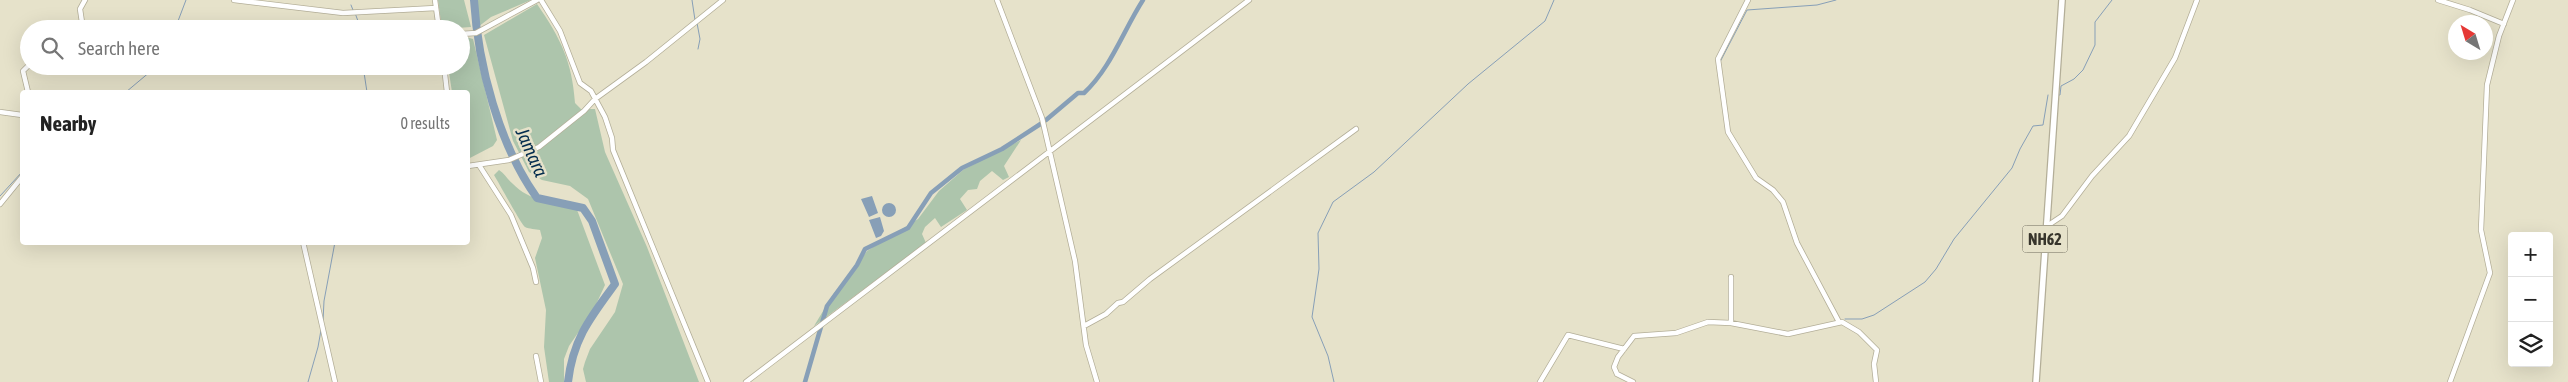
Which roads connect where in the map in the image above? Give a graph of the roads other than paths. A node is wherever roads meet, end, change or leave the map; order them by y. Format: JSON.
{"nodes":[{"id":1,"x":85,"y":0,"type":"edge"},
{"id":2,"x":234,"y":0,"type":"edge"},
{"id":3,"x":289,"y":0,"type":"edge"},
{"id":4,"x":435,"y":0,"type":"edge"},
{"id":5,"x":539,"y":0,"type":"edge"},
{"id":6,"x":723,"y":0,"type":"edge"},
{"id":7,"x":997,"y":0,"type":"edge"},
{"id":8,"x":1249,"y":0,"type":"edge"},
{"id":9,"x":1748,"y":0,"type":"edge"},
{"id":10,"x":2062,"y":0,"type":"edge"},
{"id":11,"x":2198,"y":0,"type":"edge"},
{"id":12,"x":2438,"y":0,"type":"edge"},
{"id":13,"x":2513,"y":0,"type":"edge"},
{"id":14,"x":288,"y":6,"type":"junction"},
{"id":15,"x":436,"y":8,"type":"junction"},
{"id":16,"x":82,"y":20,"type":"edge"},
{"id":17,"x":438,"y":20,"type":"edge"},
{"id":18,"x":2504,"y":24,"type":"junction"},
{"id":19,"x":470,"y":33,"type":"edge"},
{"id":20,"x":24,"y":75,"type":"edge"},
{"id":21,"x":445,"y":75,"type":"edge"},
{"id":22,"x":28,"y":90,"type":"edge"},
{"id":23,"x":447,"y":90,"type":"edge"},
{"id":24,"x":595,"y":99,"type":"junction"},
{"id":25,"x":0,"y":112,"type":"edge"},
{"id":26,"x":20,"y":115,"type":"edge"},
{"id":27,"x":1356,"y":129,"type":"dead end"},
{"id":28,"x":1051,"y":151,"type":"junction"},
{"id":29,"x":479,"y":165,"type":"junction"},
{"id":30,"x":470,"y":166,"type":"edge"},
{"id":31,"x":20,"y":179,"type":"edge"},
{"id":32,"x":0,"y":204,"type":"edge"},
{"id":33,"x":2045,"y":228,"type":"junction"},
{"id":34,"x":304,"y":245,"type":"edge"},
{"id":35,"x":1730,"y":277,"type":"dead end"},
{"id":36,"x":536,"y":282,"type":"dead end"},
{"id":37,"x":1839,"y":322,"type":"junction"},
{"id":38,"x":1731,"y":323,"type":"junction"},
{"id":39,"x":1084,"y":326,"type":"junction"},
{"id":40,"x":1624,"y":349,"type":"junction"},
{"id":41,"x":536,"y":356,"type":"dead end"},
{"id":42,"x":335,"y":382,"type":"edge"},
{"id":43,"x":541,"y":382,"type":"edge"},
{"id":44,"x":708,"y":382,"type":"edge"},
{"id":45,"x":746,"y":382,"type":"edge"},
{"id":46,"x":1097,"y":382,"type":"edge"},
{"id":47,"x":1540,"y":382,"type":"edge"},
{"id":48,"x":1634,"y":382,"type":"edge"},
{"id":49,"x":1876,"y":382,"type":"edge"},
{"id":50,"x":2036,"y":382,"type":"edge"},
{"id":51,"x":2450,"y":382,"type":"edge"}],
"edges":[{"from":1,"to":16,"type":"street"},
{"from":2,"to":14,"type":"street"},
{"from":3,"to":14,"type":"street"},
{"from":4,"to":15,"type":"street"},
{"from":5,"to":19,"type":"street"},
{"from":5,"to":24,"type":"street"},
{"from":6,"to":24,"type":"street"},
{"from":7,"to":28,"type":"street"},
{"from":8,"to":28,"type":"street"},
{"from":9,"to":37,"type":"street"},
{"from":10,"to":33,"type":"main road","number":"NH62"},
{"from":11,"to":33,"type":"street"},
{"from":12,"to":18,"type":"street"},
{"from":13,"to":18,"type":"street"},
{"from":14,"to":15,"type":"street"},
{"from":15,"to":17,"type":"street"},
{"from":18,"to":51,"type":"street"},
{"from":20,"to":22,"type":"street"},
{"from":21,"to":23,"type":"street"},
{"from":24,"to":29,"type":"street"},
{"from":24,"to":44,"type":"street"},
{"from":25,"to":26,"type":"street"},
{"from":27,"to":39,"type":"street"},
{"from":28,"to":39,"type":"street"},
{"from":28,"to":45,"type":"street"},
{"from":29,"to":30,"type":"street"},
{"from":29,"to":36,"type":"street"},
{"from":31,"to":32,"type":"street"},
{"from":33,"to":50,"type":"main road","number":"NH62"},
{"from":34,"to":42,"type":"street"},
{"from":35,"to":38,"type":"street"},
{"from":37,"to":38,"type":"street"},
{"from":37,"to":49,"type":"street"},
{"from":38,"to":40,"type":"street"},
{"from":39,"to":46,"type":"street"},
{"from":40,"to":47,"type":"street"},
{"from":40,"to":48,"type":"street"},
{"from":41,"to":43,"type":"street"}]}
